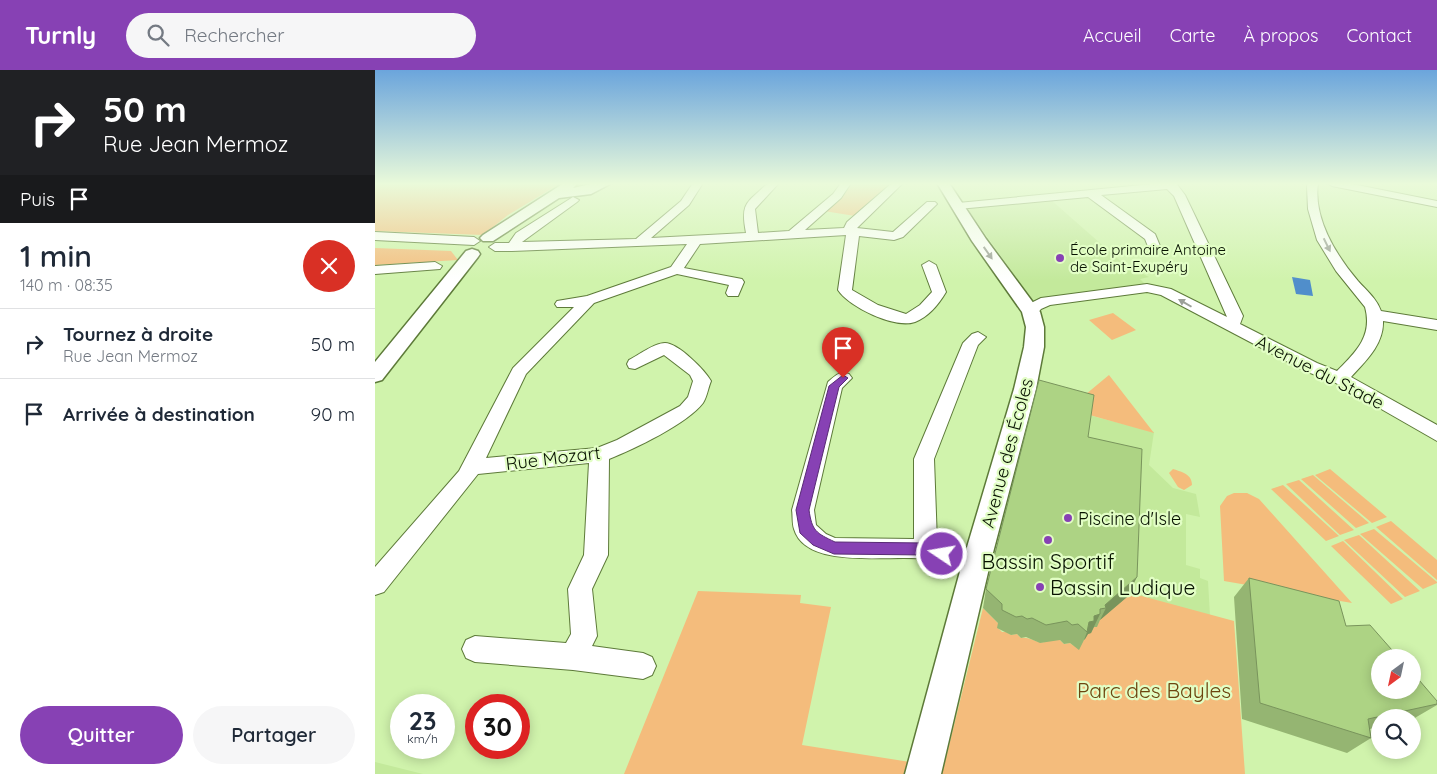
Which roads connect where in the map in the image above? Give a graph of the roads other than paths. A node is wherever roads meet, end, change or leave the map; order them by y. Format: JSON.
{"nodes":[{"id":1,"x":523,"y":216,"type":"edge"},
{"id":2,"x":550,"y":216,"type":"edge"},
{"id":3,"x":669,"y":216,"type":"edge"},
{"id":4,"x":748,"y":216,"type":"edge"},
{"id":5,"x":814,"y":216,"type":"edge"},
{"id":6,"x":861,"y":216,"type":"edge"},
{"id":7,"x":918,"y":216,"type":"edge"},
{"id":8,"x":965,"y":216,"type":"edge"},
{"id":9,"x":1122,"y":216,"type":"edge"},
{"id":10,"x":1189,"y":216,"type":"edge"},
{"id":11,"x":1317,"y":216,"type":"edge"},
{"id":12,"x":850,"y":232,"type":"junction"},
{"id":13,"x":792,"y":235,"type":"junction"},
{"id":14,"x":375,"y":236,"type":"edge"},
{"id":15,"x":753,"y":236,"type":"junction"},
{"id":16,"x":703,"y":240,"type":"junction"},
{"id":17,"x":638,"y":243,"type":"junction"},
{"id":18,"x":375,"y":244,"type":"edge"},
{"id":19,"x":478,"y":246,"type":"junction"},
{"id":20,"x":1154,"y":246,"type":"dead end"},
{"id":21,"x":512,"y":247,"type":"junction"},
{"id":22,"x":929,"y":265,"type":"dead end"},
{"id":23,"x":435,"y":266,"type":"dead end"},
{"id":24,"x":375,"y":270,"type":"edge"},
{"id":25,"x":680,"y":270,"type":"junction"},
{"id":26,"x":733,"y":293,"type":"dead end"},
{"id":27,"x":589,"y":300,"type":"junction"},
{"id":28,"x":562,"y":304,"type":"dead end"},
{"id":29,"x":1031,"y":312,"type":"junction"},
{"id":30,"x":1376,"y":315,"type":"junction"},
{"id":31,"x":1229,"y":325,"type":"junction"},
{"id":32,"x":1437,"y":325,"type":"edge"},
{"id":33,"x":978,"y":336,"type":"dead end"},
{"id":34,"x":635,"y":364,"type":"dead end"},
{"id":35,"x":378,"y":368,"type":"edge"},
{"id":36,"x":843,"y":378,"type":"dead end"},
{"id":37,"x":1340,"y":378,"type":"junction"},
{"id":38,"x":1437,"y":434,"type":"edge"},
{"id":39,"x":599,"y":456,"type":"junction"},
{"id":40,"x":471,"y":467,"type":"junction"},
{"id":41,"x":926,"y":549,"type":"junction"},
{"id":42,"x":976,"y":564,"type":"junction"},
{"id":43,"x":375,"y":584,"type":"edge"},
{"id":44,"x":475,"y":649,"type":"dead end"},
{"id":45,"x":573,"y":657,"type":"junction"},
{"id":46,"x":643,"y":666,"type":"dead end"},
{"id":47,"x":923,"y":774,"type":"edge"}],
"edges":[{"from":1,"to":19,"type":"street"},
{"from":2,"to":21,"type":"street"},
{"from":3,"to":17,"type":"street"},
{"from":4,"to":15,"type":"street"},
{"from":5,"to":13,"type":"street"},
{"from":6,"to":12,"type":"street"},
{"from":7,"to":12,"type":"street"},
{"from":8,"to":29,"type":"street","name":"Avenue des Écoles","one_way":true},
{"from":9,"to":20,"type":"street"},
{"from":10,"to":31,"type":"street"},
{"from":11,"to":30,"type":"street","one_way":true},
{"from":12,"to":13,"type":"street"},
{"from":12,"to":22,"type":"street"},
{"from":13,"to":15,"type":"street"},
{"from":14,"to":19,"type":"street"},
{"from":15,"to":16,"type":"street"},
{"from":16,"to":17,"type":"street"},
{"from":16,"to":25,"type":"street"},
{"from":17,"to":21,"type":"street"},
{"from":18,"to":19,"type":"street"},
{"from":19,"to":21,"type":"street"},
{"from":19,"to":35,"type":"street"},
{"from":23,"to":24,"type":"street"},
{"from":25,"to":26,"type":"street"},
{"from":25,"to":27,"type":"street"},
{"from":27,"to":28,"type":"street"},
{"from":27,"to":40,"type":"street"},
{"from":31,"to":29,"type":"street","name":"Avenue du Stade","one_way":true},
{"from":29,"to":42,"type":"street","name":"Avenue des Écoles"},
{"from":30,"to":32,"type":"street"},
{"from":30,"to":37,"type":"street"},
{"from":31,"to":37,"type":"street","name":"Avenue du Stade"},
{"from":33,"to":41,"type":"street"},
{"from":34,"to":39,"type":"street","name":"Rue Mozart"},
{"from":36,"to":41,"type":"street"},
{"from":37,"to":38,"type":"street","name":"Avenue du Stade"},
{"from":39,"to":40,"type":"street","name":"Rue Mozart"},
{"from":39,"to":45,"type":"street"},
{"from":40,"to":43,"type":"street"},
{"from":41,"to":42,"type":"street"},
{"from":42,"to":47,"type":"street","name":"Avenue des Écoles"},
{"from":44,"to":45,"type":"street"},
{"from":45,"to":46,"type":"street"}]}
